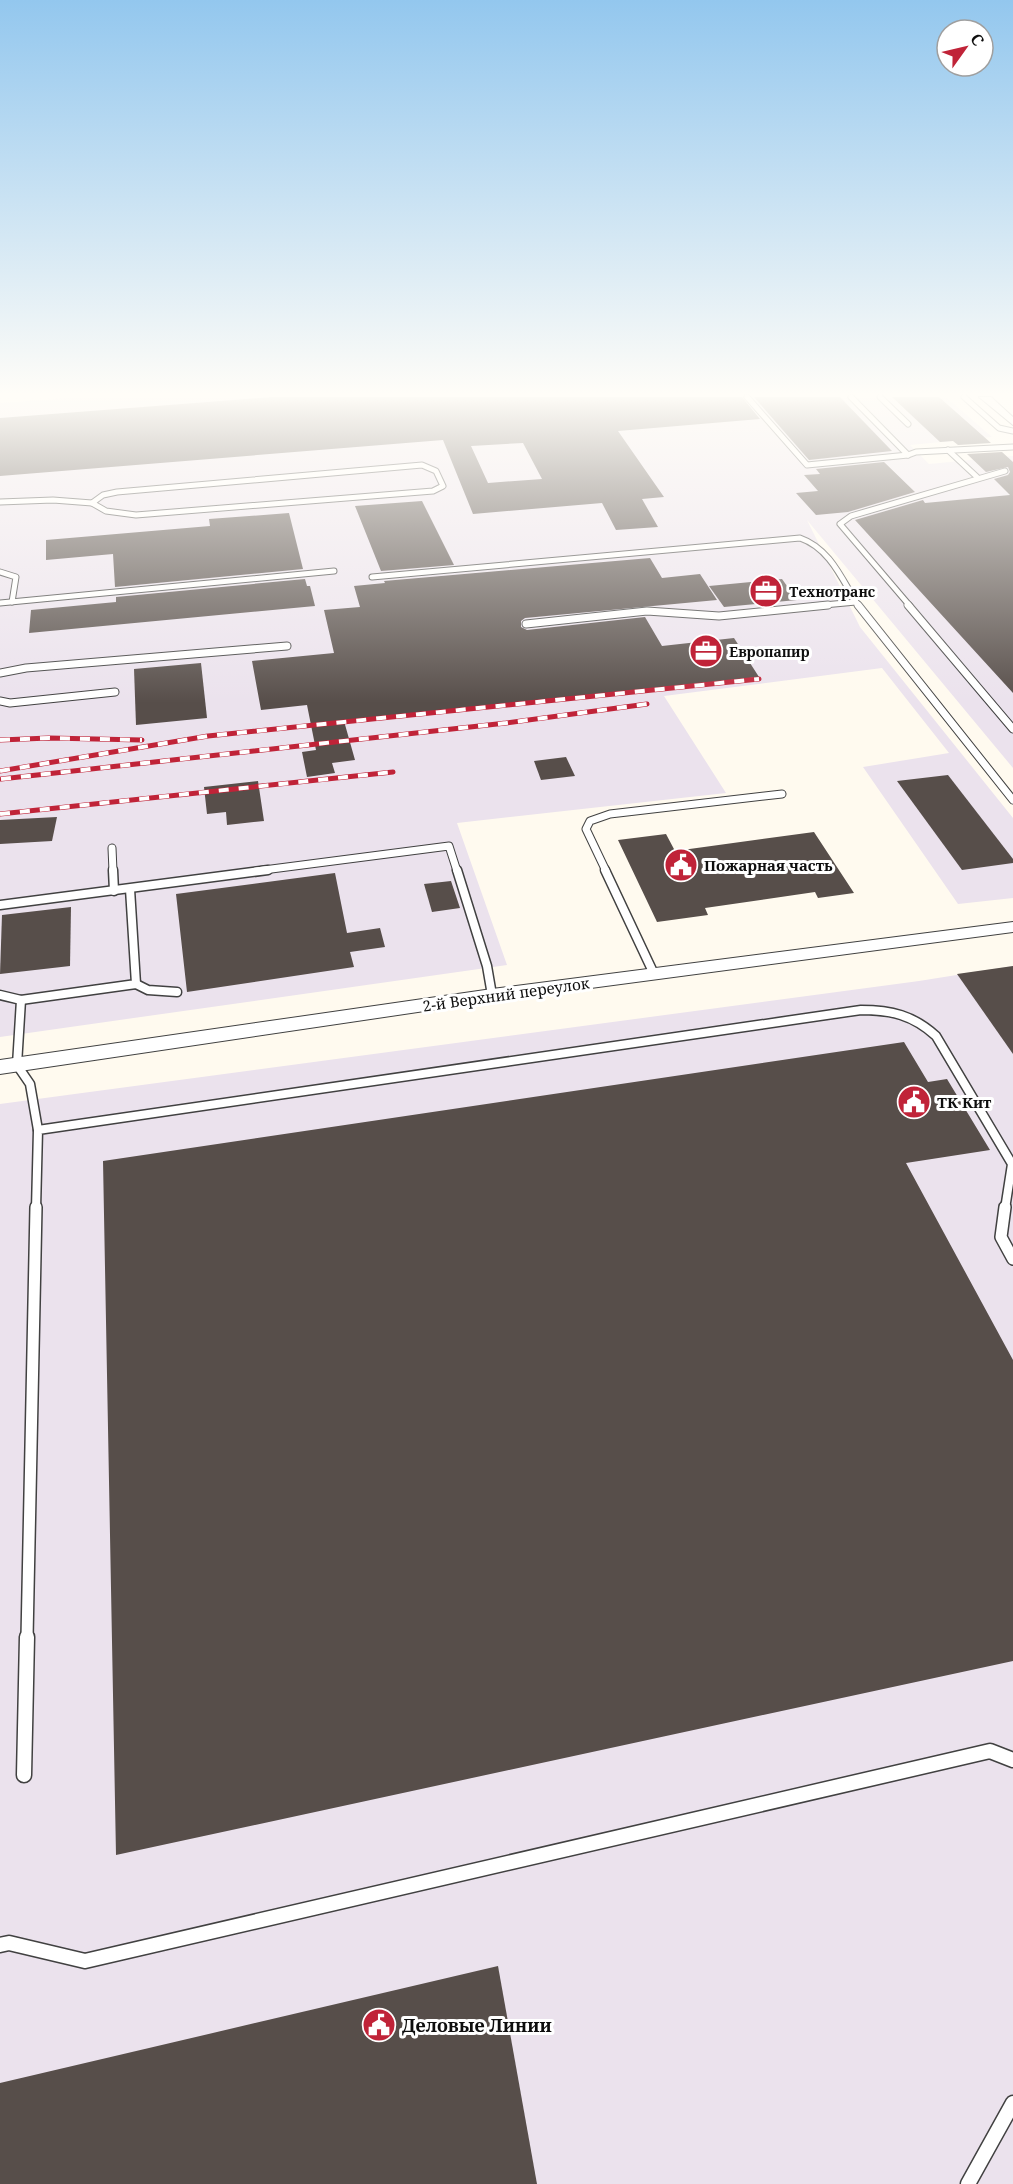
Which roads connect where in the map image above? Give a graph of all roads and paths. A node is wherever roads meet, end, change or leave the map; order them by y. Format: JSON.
{"nodes":[{"id":1,"x":98,"y":499,"type":"edge"},
{"id":2,"x":335,"y":499,"type":"edge"},
{"id":3,"x":906,"y":499,"type":"edge"},
{"id":4,"x":0,"y":502,"type":"edge"},
{"id":5,"x":92,"y":503,"type":"junction"},
{"id":6,"x":334,"y":571,"type":"dead end"},
{"id":7,"x":0,"y":572,"type":"edge"},
{"id":8,"x":372,"y":577,"type":"dead end"},
{"id":9,"x":12,"y":602,"type":"junction"},
{"id":10,"x":856,"y":602,"type":"junction"},
{"id":11,"x":0,"y":603,"type":"edge"},
{"id":12,"x":526,"y":624,"type":"dead end"},
{"id":13,"x":287,"y":646,"type":"dead end"},
{"id":14,"x":0,"y":673,"type":"edge"},
{"id":15,"x":115,"y":692,"type":"dead end"},
{"id":16,"x":0,"y":701,"type":"edge"},
{"id":17,"x":1013,"y":729,"type":"edge"},
{"id":18,"x":782,"y":794,"type":"dead end"},
{"id":19,"x":1013,"y":800,"type":"edge"},
{"id":20,"x":112,"y":848,"type":"dead end"},
{"id":21,"x":130,"y":889,"type":"junction"},
{"id":22,"x":114,"y":891,"type":"junction"},
{"id":23,"x":0,"y":905,"type":"edge"},
{"id":24,"x":1013,"y":927,"type":"edge"},
{"id":25,"x":654,"y":974,"type":"junction"},
{"id":26,"x":136,"y":984,"type":"junction"},
{"id":27,"x":177,"y":992,"type":"dead end"},
{"id":28,"x":0,"y":995,"type":"edge"},
{"id":29,"x":492,"y":995,"type":"junction"},
{"id":30,"x":21,"y":999,"type":"junction"},
{"id":31,"x":8,"y":1066,"type":"edge"},
{"id":32,"x":38,"y":1130,"type":"junction"},
{"id":33,"x":1013,"y":1259,"type":"edge"},
{"id":34,"x":1013,"y":1760,"type":"edge"},
{"id":35,"x":24,"y":1775,"type":"dead end"},
{"id":36,"x":0,"y":1945,"type":"edge"},
{"id":37,"x":1013,"y":2103,"type":"edge"},
{"id":38,"x":968,"y":2184,"type":"edge"}],
"edges":[{"from":1,"to":5,"type":"lane"},
{"from":2,"to":5,"type":"lane"},
{"from":3,"to":17,"type":"lane"},
{"from":4,"to":5,"type":"lane"},
{"from":6,"to":9,"type":"lane"},
{"from":7,"to":9,"type":"lane"},
{"from":8,"to":10,"type":"lane"},
{"from":9,"to":11,"type":"lane"},
{"from":10,"to":12,"type":"lane"},
{"from":10,"to":19,"type":"lane"},
{"from":13,"to":14,"type":"lane"},
{"from":15,"to":16,"type":"lane"},
{"from":18,"to":25,"type":"lane"},
{"from":20,"to":22,"type":"lane"},
{"from":21,"to":22,"type":"lane"},
{"from":21,"to":26,"type":"lane"},
{"from":21,"to":29,"type":"lane"},
{"from":22,"to":23,"type":"lane"},
{"from":24,"to":25,"type":"street","name":"2-й Верхний переулок"},
{"from":25,"to":29,"type":"street","name":"2-й Верхний переулок"},
{"from":26,"to":27,"type":"lane"},
{"from":26,"to":30,"type":"lane"},
{"from":28,"to":30,"type":"lane"},
{"from":29,"to":31,"type":"street","name":"2-й Верхний переулок"},
{"from":30,"to":31,"type":"lane"},
{"from":31,"to":32,"type":"lane"},
{"from":32,"to":33,"type":"lane"},
{"from":32,"to":35,"type":"lane"},
{"from":34,"to":36,"type":"lane"},
{"from":37,"to":38,"type":"lane"}]}
